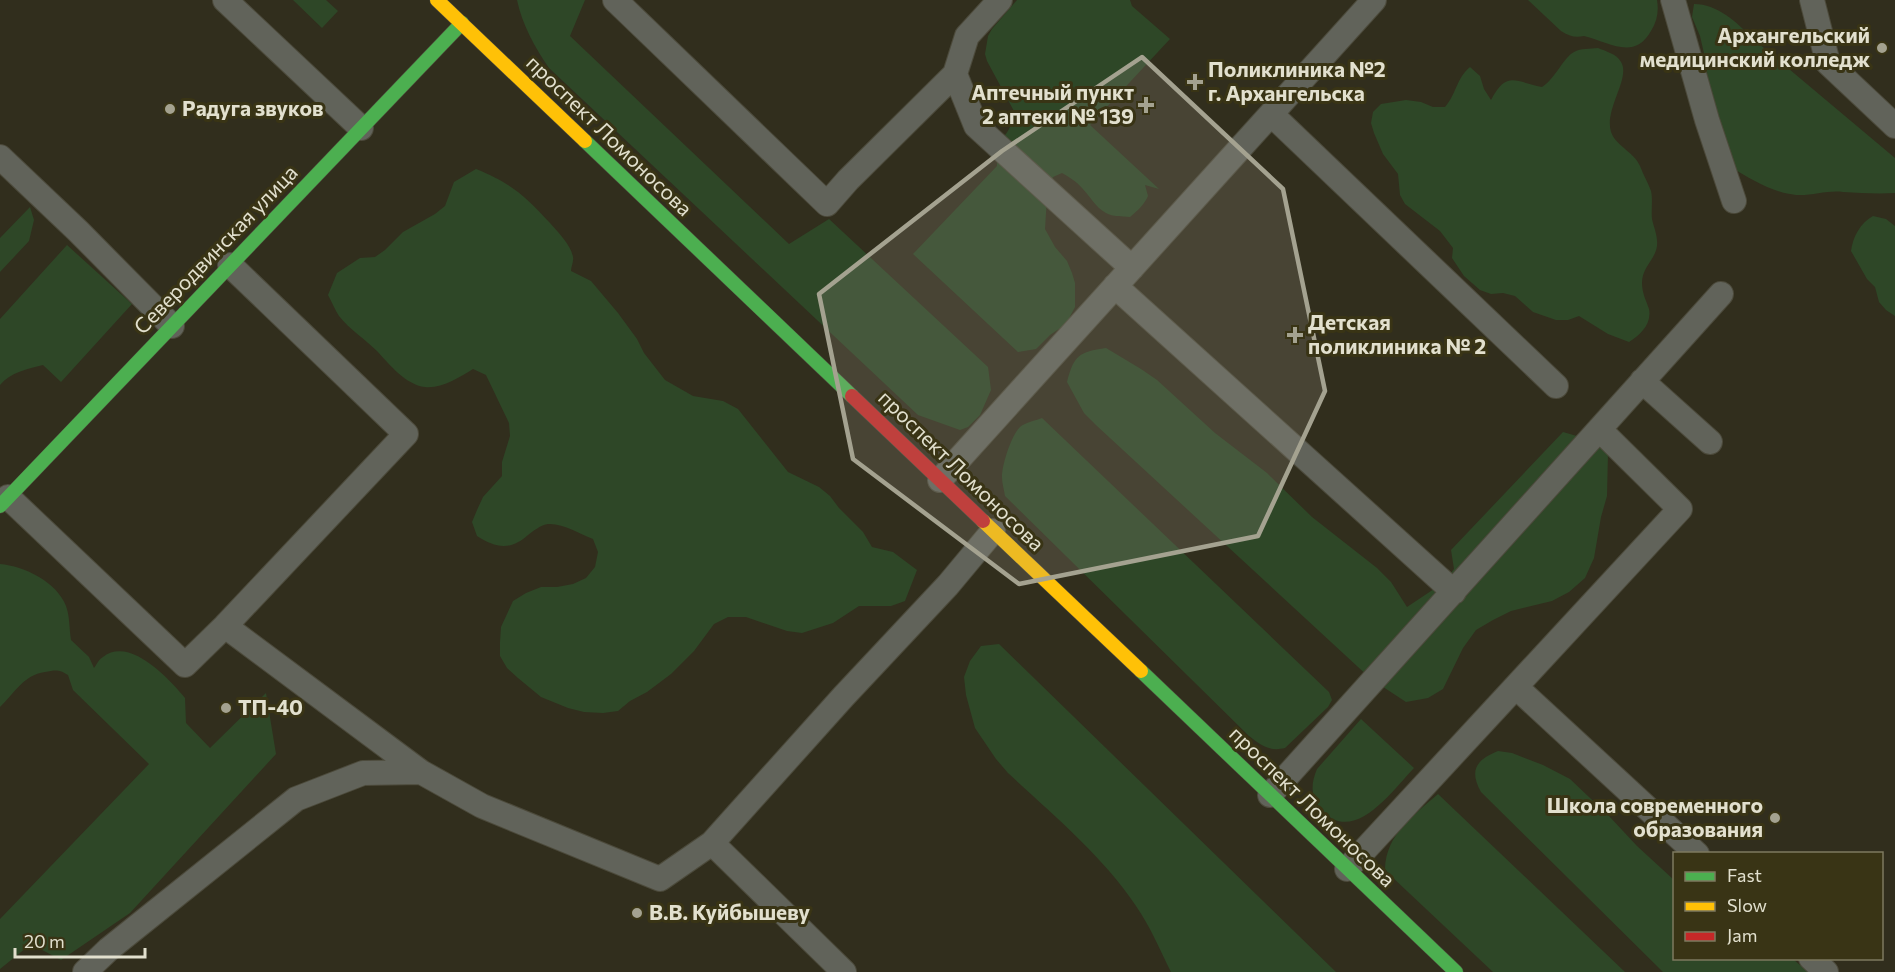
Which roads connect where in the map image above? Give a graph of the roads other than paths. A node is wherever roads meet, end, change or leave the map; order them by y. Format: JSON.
{"nodes":[{"id":1,"x":225,"y":0,"type":"edge"},
{"id":2,"x":437,"y":0,"type":"edge"},
{"id":3,"x":615,"y":0,"type":"edge"},
{"id":4,"x":1374,"y":0,"type":"edge"},
{"id":5,"x":1673,"y":0,"type":"edge"},
{"id":6,"x":1812,"y":0,"type":"edge"},
{"id":7,"x":989,"y":4,"type":"edge"},
{"id":8,"x":462,"y":23,"type":"junction"},
{"id":9,"x":955,"y":74,"type":"junction"},
{"id":10,"x":1271,"y":114,"type":"junction"},
{"id":11,"x":1895,"y":126,"type":"edge"},
{"id":12,"x":361,"y":128,"type":"junction"},
{"id":13,"x":0,"y":157,"type":"edge"},
{"id":14,"x":1734,"y":201,"type":"dead end"},
{"id":15,"x":230,"y":266,"type":"junction"},
{"id":16,"x":1132,"y":268,"type":"junction"},
{"id":17,"x":1115,"y":286,"type":"junction"},
{"id":18,"x":1721,"y":294,"type":"dead end"},
{"id":19,"x":172,"y":326,"type":"junction"},
{"id":20,"x":1642,"y":381,"type":"junction"},
{"id":21,"x":1556,"y":386,"type":"dead end"},
{"id":22,"x":1600,"y":430,"type":"junction"},
{"id":23,"x":1710,"y":442,"type":"dead end"},
{"id":24,"x":940,"y":480,"type":"junction"},
{"id":25,"x":4,"y":501,"type":"edge"},
{"id":26,"x":993,"y":531,"type":"junction"},
{"id":27,"x":1454,"y":592,"type":"junction"},
{"id":28,"x":225,"y":626,"type":"junction"},
{"id":29,"x":1516,"y":687,"type":"junction"},
{"id":30,"x":421,"y":772,"type":"junction"},
{"id":31,"x":1270,"y":795,"type":"junction"},
{"id":32,"x":712,"y":843,"type":"junction"},
{"id":33,"x":1695,"y":852,"type":"edge"},
{"id":34,"x":1347,"y":869,"type":"junction"},
{"id":35,"x":1813,"y":960,"type":"edge"},
{"id":36,"x":85,"y":972,"type":"edge"},
{"id":37,"x":844,"y":972,"type":"edge"},
{"id":38,"x":1456,"y":972,"type":"edge"},
{"id":39,"x":1826,"y":972,"type":"edge"}],
"edges":[{"from":1,"to":12,"type":"lane"},
{"from":2,"to":8,"type":"main road","name":"проспект Ломоносова"},
{"from":3,"to":9,"type":"lane"},
{"from":4,"to":10,"type":"lane"},
{"from":5,"to":14,"type":"lane"},
{"from":6,"to":11,"type":"lane"},
{"from":7,"to":9,"type":"lane"},
{"from":8,"to":12,"type":"main road","name":"Северодвинская улица"},
{"from":8,"to":24,"type":"main road","name":"проспект Ломоносова"},
{"from":9,"to":16,"type":"lane"},
{"from":10,"to":16,"type":"lane"},
{"from":10,"to":21,"type":"lane"},
{"from":12,"to":15,"type":"main road","name":"Северодвинская улица"},
{"from":13,"to":19,"type":"lane"},
{"from":15,"to":19,"type":"main road","name":"Северодвинская улица"},
{"from":15,"to":28,"type":"lane"},
{"from":16,"to":17,"type":"lane"},
{"from":17,"to":24,"type":"lane"},
{"from":17,"to":27,"type":"lane"},
{"from":18,"to":20,"type":"lane"},
{"from":19,"to":25,"type":"main road","name":"Северодвинская улица"},
{"from":20,"to":22,"type":"lane"},
{"from":20,"to":23,"type":"lane"},
{"from":22,"to":27,"type":"lane"},
{"from":22,"to":29,"type":"lane"},
{"from":24,"to":26,"type":"main road","name":"проспект Ломоносова"},
{"from":25,"to":28,"type":"lane"},
{"from":26,"to":31,"type":"main road","name":"проспект Ломоносова"},
{"from":26,"to":32,"type":"lane"},
{"from":27,"to":31,"type":"lane"},
{"from":28,"to":30,"type":"lane"},
{"from":29,"to":33,"type":"lane"},
{"from":29,"to":34,"type":"lane"},
{"from":30,"to":32,"type":"lane"},
{"from":30,"to":36,"type":"lane"},
{"from":31,"to":34,"type":"main road","name":"проспект Ломоносова"},
{"from":32,"to":37,"type":"lane"},
{"from":34,"to":38,"type":"main road","name":"проспект Ломоносова"},
{"from":35,"to":39,"type":"lane"}]}
